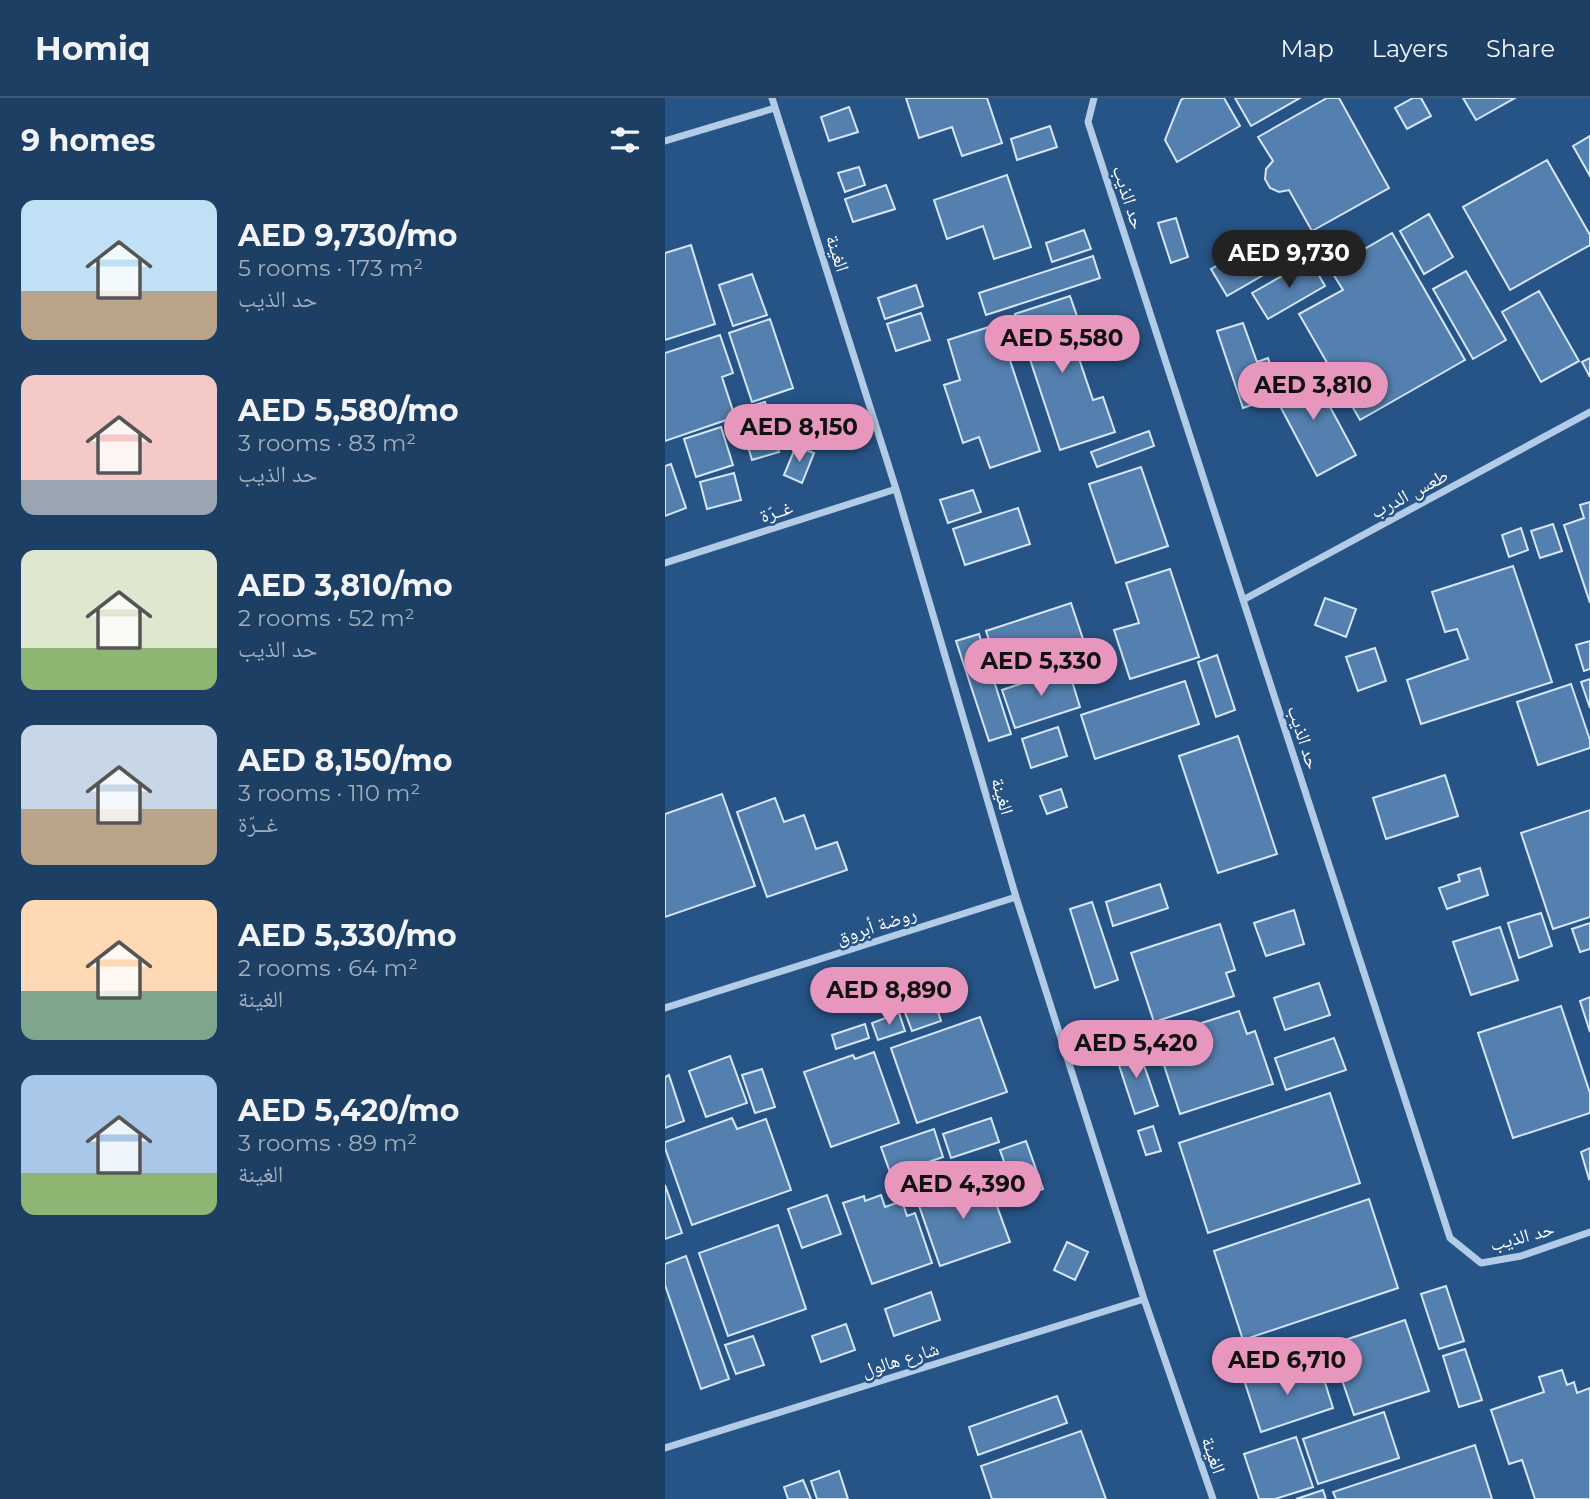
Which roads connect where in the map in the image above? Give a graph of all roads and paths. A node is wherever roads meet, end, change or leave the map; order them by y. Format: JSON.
{"nodes":[{"id":1,"x":772,"y":98,"type":"edge"},
{"id":2,"x":1094,"y":98,"type":"edge"},
{"id":3,"x":775,"y":108,"type":"junction"},
{"id":4,"x":665,"y":141,"type":"edge"},
{"id":5,"x":1590,"y":412,"type":"edge"},
{"id":6,"x":896,"y":489,"type":"junction"},
{"id":7,"x":665,"y":563,"type":"edge"},
{"id":8,"x":1243,"y":600,"type":"junction"},
{"id":9,"x":1016,"y":897,"type":"junction"},
{"id":10,"x":665,"y":1008,"type":"edge"},
{"id":11,"x":1590,"y":1232,"type":"edge"},
{"id":12,"x":1144,"y":1299,"type":"junction"},
{"id":13,"x":665,"y":1448,"type":"edge"},
{"id":14,"x":1213,"y":1499,"type":"edge"}],
"edges":[{"from":1,"to":3,"type":"street","name":"الغينة"},
{"from":2,"to":8,"type":"street","name":"حد الذيب"},
{"from":3,"to":4,"type":"street"},
{"from":3,"to":6,"type":"street","name":"الغينة"},
{"from":5,"to":8,"type":"street","name":"طعس الدرب"},
{"from":6,"to":7,"type":"street","name":"غــرّة"},
{"from":6,"to":9,"type":"street","name":"الغينة"},
{"from":8,"to":11,"type":"street","name":"حد الذيب"},
{"from":9,"to":10,"type":"street","name":"روضة أبروق"},
{"from":9,"to":12,"type":"street","name":"الغينة"},
{"from":12,"to":13,"type":"street","name":"شارع هالول"},
{"from":12,"to":14,"type":"street","name":"الغينة"}]}
